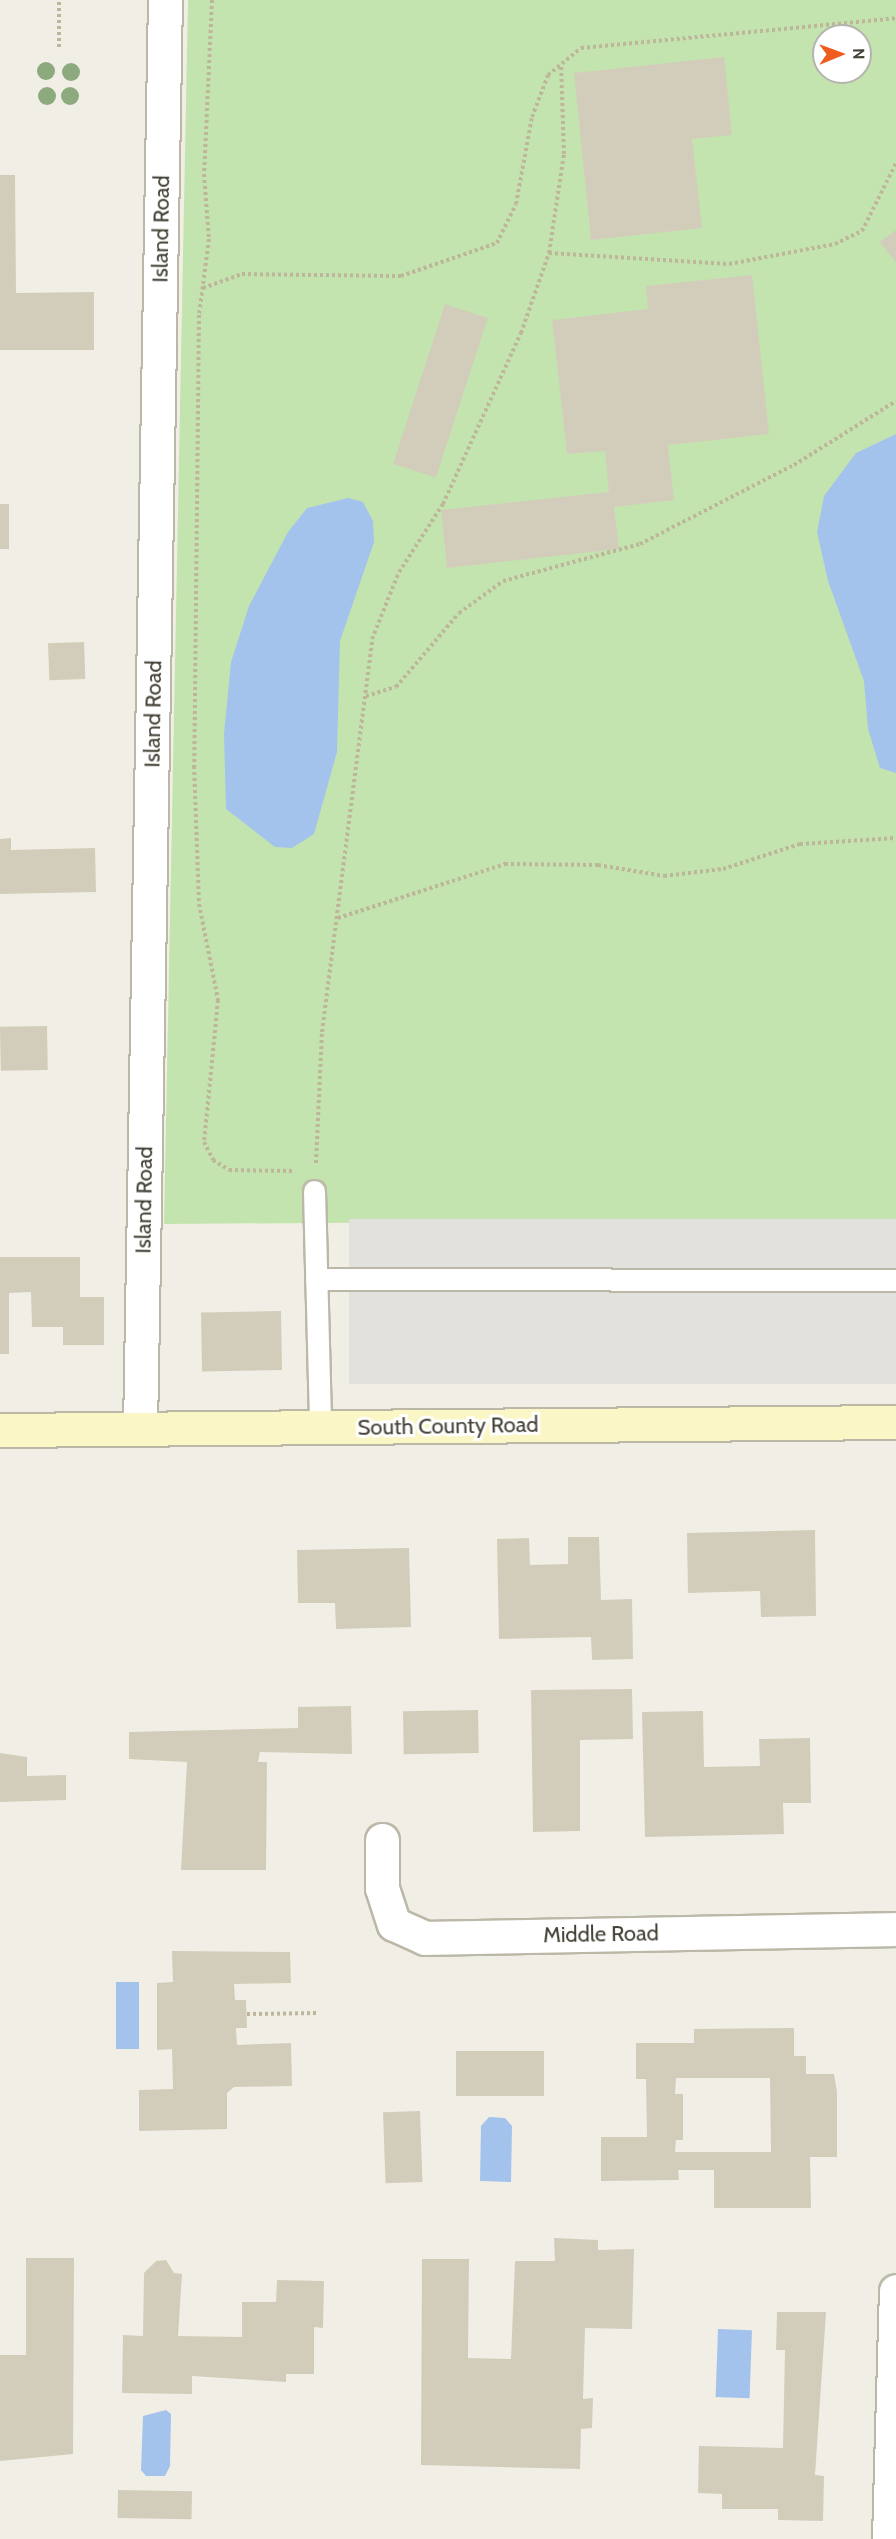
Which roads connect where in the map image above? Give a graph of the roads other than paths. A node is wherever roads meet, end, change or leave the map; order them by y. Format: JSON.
{"nodes":[{"id":1,"x":165,"y":0,"type":"edge"},
{"id":2,"x":314,"y":1191,"type":"dead end"},
{"id":3,"x":316,"y":1279,"type":"junction"},
{"id":4,"x":896,"y":1280,"type":"edge"},
{"id":5,"x":896,"y":1422,"type":"edge"},
{"id":6,"x":320,"y":1427,"type":"junction"},
{"id":7,"x":140,"y":1429,"type":"junction"},
{"id":8,"x":0,"y":1430,"type":"edge"},
{"id":9,"x":382,"y":1840,"type":"dead end"},
{"id":10,"x":896,"y":1929,"type":"edge"},
{"id":11,"x":896,"y":2291,"type":"edge"},
{"id":12,"x":889,"y":2539,"type":"edge"}],
"edges":[{"from":1,"to":7,"type":"street","name":"Island Road"},
{"from":2,"to":3,"type":"lane"},
{"from":3,"to":4,"type":"lane"},
{"from":3,"to":6,"type":"lane"},
{"from":5,"to":6,"type":"main road","name":"South County Road"},
{"from":6,"to":7,"type":"main road","name":"South County Road"},
{"from":7,"to":8,"type":"main road","name":"South County Road"},
{"from":9,"to":10,"type":"street","name":"Middle Road"},
{"from":11,"to":12,"type":"street"}]}
